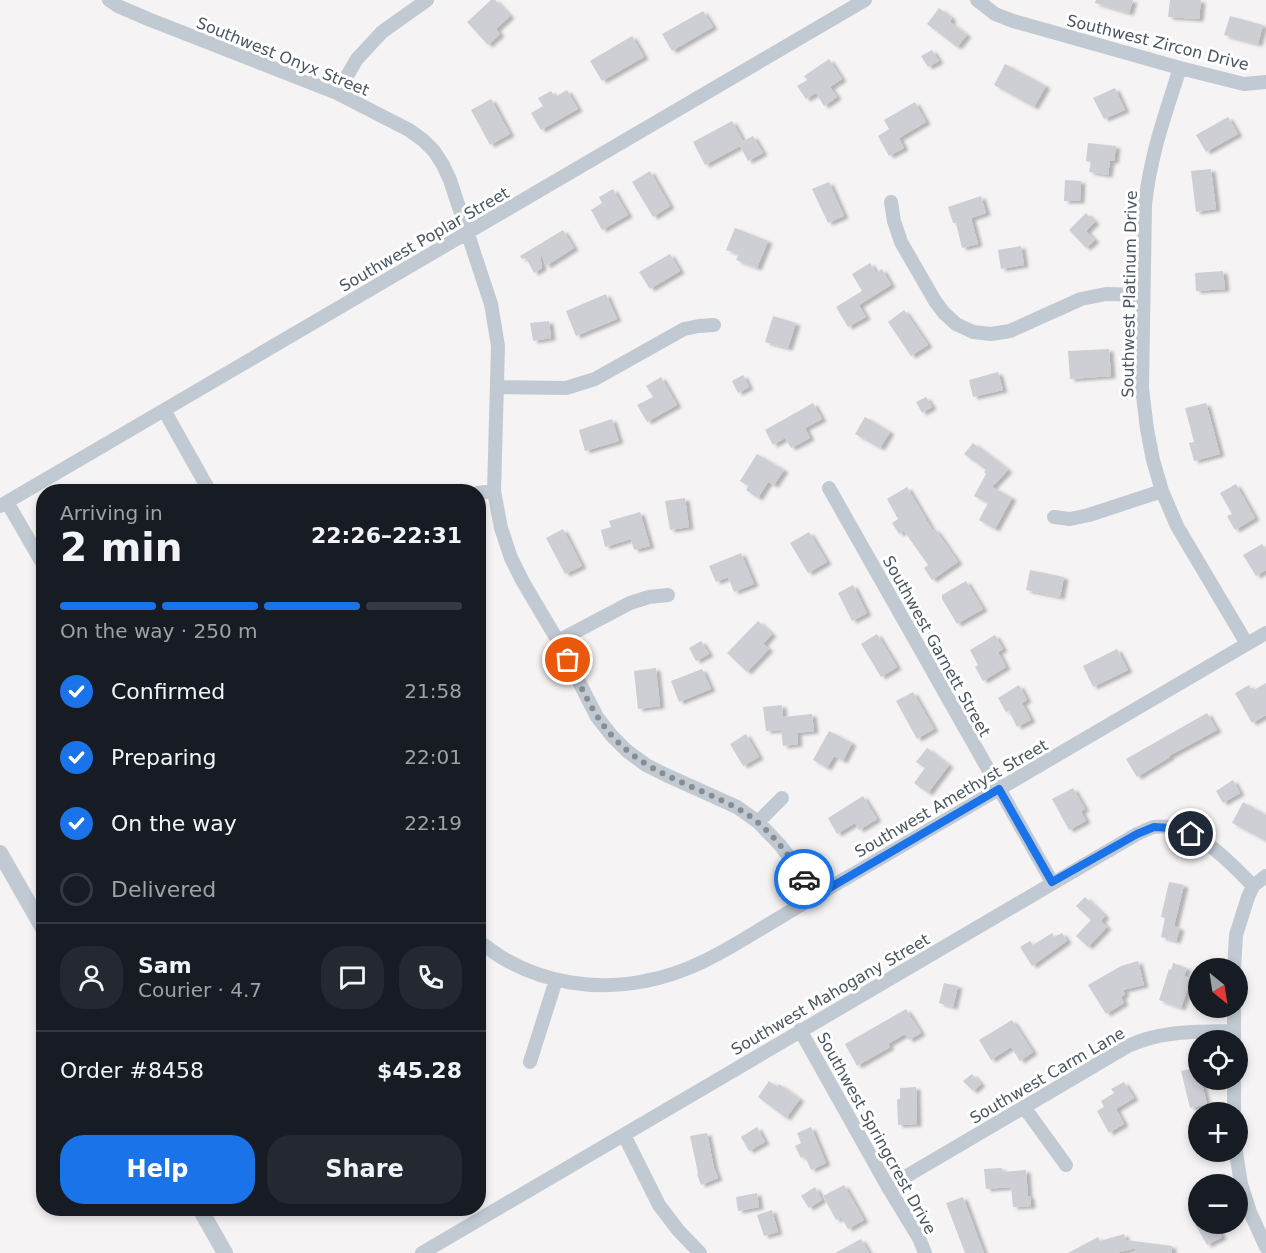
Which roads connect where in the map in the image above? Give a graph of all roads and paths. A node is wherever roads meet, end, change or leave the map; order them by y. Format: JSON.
{"nodes":[{"id":1,"x":109,"y":0,"type":"edge"},
{"id":2,"x":427,"y":0,"type":"edge"},
{"id":3,"x":865,"y":0,"type":"edge"},
{"id":4,"x":977,"y":0,"type":"edge"},
{"id":5,"x":1180,"y":69,"type":"junction"},
{"id":6,"x":1266,"y":82,"type":"edge"},
{"id":7,"x":337,"y":93,"type":"junction"},
{"id":8,"x":891,"y":202,"type":"dead end"},
{"id":9,"x":468,"y":233,"type":"junction"},
{"id":10,"x":1143,"y":295,"type":"junction"},
{"id":11,"x":714,"y":325,"type":"dead end"},
{"id":12,"x":497,"y":387,"type":"junction"},
{"id":13,"x":164,"y":410,"type":"junction"},
{"id":14,"x":38,"y":484,"type":"edge"},
{"id":15,"x":206,"y":484,"type":"edge"},
{"id":16,"x":36,"y":485,"type":"edge"},
{"id":17,"x":829,"y":489,"type":"dead end"},
{"id":18,"x":1162,"y":490,"type":"junction"},
{"id":19,"x":494,"y":491,"type":"junction"},
{"id":20,"x":486,"y":492,"type":"edge"},
{"id":21,"x":4,"y":504,"type":"edge"},
{"id":22,"x":1053,"y":517,"type":"dead end"},
{"id":23,"x":36,"y":554,"type":"edge"},
{"id":24,"x":668,"y":596,"type":"dead end"},
{"id":25,"x":1266,"y":633,"type":"edge"},
{"id":26,"x":558,"y":641,"type":"junction"},
{"id":27,"x":1247,"y":644,"type":"junction"},
{"id":28,"x":999,"y":789,"type":"junction"},
{"id":29,"x":782,"y":798,"type":"dead end"},
{"id":30,"x":758,"y":822,"type":"junction"},
{"id":31,"x":0,"y":853,"type":"edge"},
{"id":32,"x":1266,"y":876,"type":"edge"},
{"id":33,"x":1052,"y":882,"type":"junction"},
{"id":34,"x":1253,"y":886,"type":"junction"},
{"id":35,"x":814,"y":897,"type":"junction"},
{"id":36,"x":36,"y":916,"type":"edge"},
{"id":37,"x":486,"y":947,"type":"edge"},
{"id":38,"x":1235,"y":958,"type":"edge"},
{"id":39,"x":556,"y":980,"type":"junction"},
{"id":40,"x":800,"y":1030,"type":"junction"},
{"id":41,"x":1188,"y":1032,"type":"edge"},
{"id":42,"x":530,"y":1062,"type":"dead end"},
{"id":43,"x":1024,"y":1107,"type":"junction"},
{"id":44,"x":624,"y":1135,"type":"junction"},
{"id":45,"x":1238,"y":1162,"type":"edge"},
{"id":46,"x":1066,"y":1165,"type":"dead end"},
{"id":47,"x":888,"y":1186,"type":"junction"},
{"id":48,"x":204,"y":1216,"type":"edge"},
{"id":49,"x":485,"y":1216,"type":"edge"},
{"id":50,"x":486,"y":1216,"type":"edge"},
{"id":51,"x":1266,"y":1247,"type":"edge"},
{"id":52,"x":225,"y":1253,"type":"edge"},
{"id":53,"x":422,"y":1253,"type":"edge"},
{"id":54,"x":700,"y":1253,"type":"edge"},
{"id":55,"x":925,"y":1253,"type":"edge"}],
"edges":[{"from":1,"to":7,"type":"street","name":"Southwest Onyx Street"},
{"from":2,"to":7,"type":"street"},
{"from":3,"to":9,"type":"street","name":"Southwest Poplar Street"},
{"from":4,"to":5,"type":"street","name":"Southwest Zircon Drive"},
{"from":5,"to":6,"type":"street","name":"Southwest Zircon Drive"},
{"from":5,"to":10,"type":"street","name":"Southwest Platinum Drive"},
{"from":7,"to":9,"type":"street","name":"Southwest Onyx Street"},
{"from":8,"to":10,"type":"street"},
{"from":9,"to":12,"type":"street","name":"Southwest Onyx Street"},
{"from":9,"to":13,"type":"street","name":"Southwest Poplar Street"},
{"from":10,"to":18,"type":"street","name":"Southwest Platinum Drive"},
{"from":11,"to":12,"type":"street"},
{"from":12,"to":19,"type":"street","name":"Southwest Onyx Street"},
{"from":13,"to":14,"type":"street","name":"Southwest Poplar Street"},
{"from":13,"to":15,"type":"street"},
{"from":16,"to":21,"type":"street","name":"Southwest Poplar Street"},
{"from":17,"to":28,"type":"street","name":"Southwest Garnett Street"},
{"from":18,"to":22,"type":"street"},
{"from":18,"to":27,"type":"street","name":"Southwest Platinum Drive"},
{"from":19,"to":20,"type":"street"},
{"from":19,"to":26,"type":"street","name":"Southwest Onyx Street"},
{"from":21,"to":23,"type":"street"},
{"from":24,"to":26,"type":"street"},
{"from":25,"to":27,"type":"street","name":"Southwest Amethyst Street"},
{"from":26,"to":30,"type":"street","name":"Southwest Onyx Street"},
{"from":27,"to":28,"type":"street","name":"Southwest Amethyst Street"},
{"from":28,"to":33,"type":"street","name":"Southwest Garnett Street"},
{"from":28,"to":35,"type":"street","name":"Southwest Amethyst Street"},
{"from":29,"to":30,"type":"street"},
{"from":30,"to":35,"type":"street","name":"Southwest Onyx Street"},
{"from":31,"to":36,"type":"street"},
{"from":32,"to":34,"type":"street"},
{"from":33,"to":34,"type":"street","name":"Southwest Mahogany Street"},
{"from":33,"to":40,"type":"street","name":"Southwest Mahogany Street"},
{"from":34,"to":38,"type":"street"},
{"from":35,"to":39,"type":"street","name":"Southwest Amethyst Street"},
{"from":37,"to":39,"type":"street","name":"Southwest Amethyst Street"},
{"from":39,"to":42,"type":"street"},
{"from":40,"to":44,"type":"street","name":"Southwest Mahogany Street"},
{"from":40,"to":47,"type":"street","name":"Southwest Springcrest Drive"},
{"from":41,"to":43,"type":"street","name":"Southwest Carm Lane"},
{"from":43,"to":46,"type":"street"},
{"from":43,"to":47,"type":"street","name":"Southwest Carm Lane"},
{"from":44,"to":50,"type":"street","name":"Southwest Mahogany Street"},
{"from":44,"to":54,"type":"street"},
{"from":45,"to":51,"type":"street"},
{"from":47,"to":55,"type":"street","name":"Southwest Springcrest Drive"},
{"from":48,"to":52,"type":"street"},
{"from":49,"to":53,"type":"street","name":"Southwest Mahogany Street"}]}
